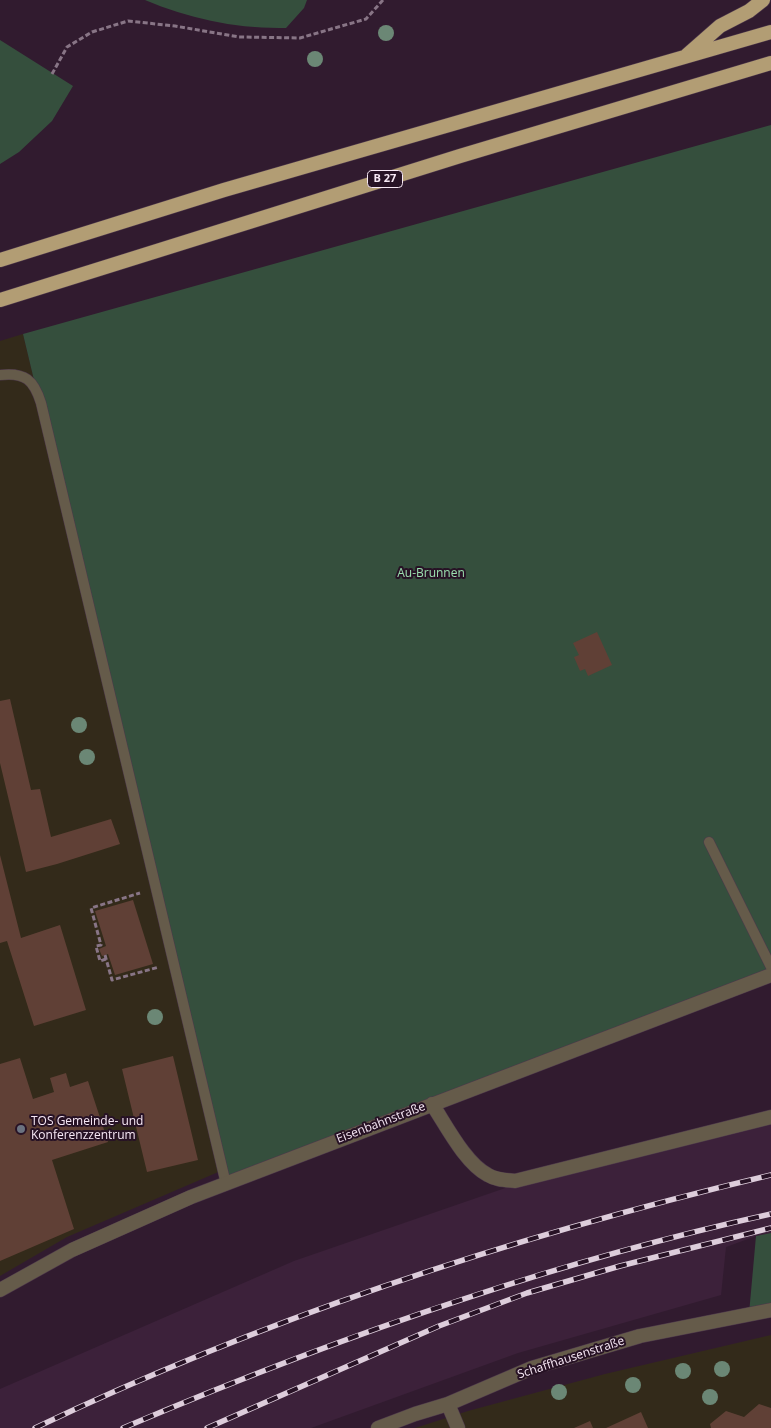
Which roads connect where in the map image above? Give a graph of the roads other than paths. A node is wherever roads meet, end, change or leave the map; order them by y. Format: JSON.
{"nodes":[{"id":1,"x":763,"y":0,"type":"edge"},
{"id":2,"x":771,"y":32,"type":"edge"},
{"id":3,"x":683,"y":58,"type":"junction"},
{"id":4,"x":771,"y":63,"type":"edge"},
{"id":5,"x":0,"y":260,"type":"edge"},
{"id":6,"x":0,"y":300,"type":"edge"},
{"id":7,"x":0,"y":375,"type":"edge"},
{"id":8,"x":709,"y":842,"type":"dead end"},
{"id":9,"x":771,"y":967,"type":"edge"},
{"id":10,"x":771,"y":975,"type":"edge"},
{"id":11,"x":432,"y":1104,"type":"junction"},
{"id":12,"x":771,"y":1117,"type":"edge"},
{"id":13,"x":226,"y":1184,"type":"junction"},
{"id":14,"x":0,"y":1290,"type":"edge"},
{"id":15,"x":771,"y":1310,"type":"edge"},
{"id":16,"x":448,"y":1404,"type":"junction"},
{"id":17,"x":378,"y":1428,"type":"edge"},
{"id":18,"x":458,"y":1428,"type":"edge"}],
"edges":[{"from":1,"to":3,"type":"highway"},
{"from":2,"to":3,"type":"highway"},
{"from":3,"to":5,"type":"highway"},
{"from":4,"to":6,"type":"highway","number":"B 27"},
{"from":7,"to":13,"type":"lane"},
{"from":8,"to":9,"type":"lane"},
{"from":10,"to":11,"type":"street","name":"Eisenbahnstraße"},
{"from":11,"to":12,"type":"street"},
{"from":11,"to":13,"type":"street","name":"Eisenbahnstraße"},
{"from":13,"to":14,"type":"street","name":"Eisenbahnstraße"},
{"from":15,"to":16,"type":"street","name":"Schaffhausenstraße"},
{"from":16,"to":17,"type":"street","name":"Schaffhausenstraße"},
{"from":16,"to":18,"type":"street"}]}
